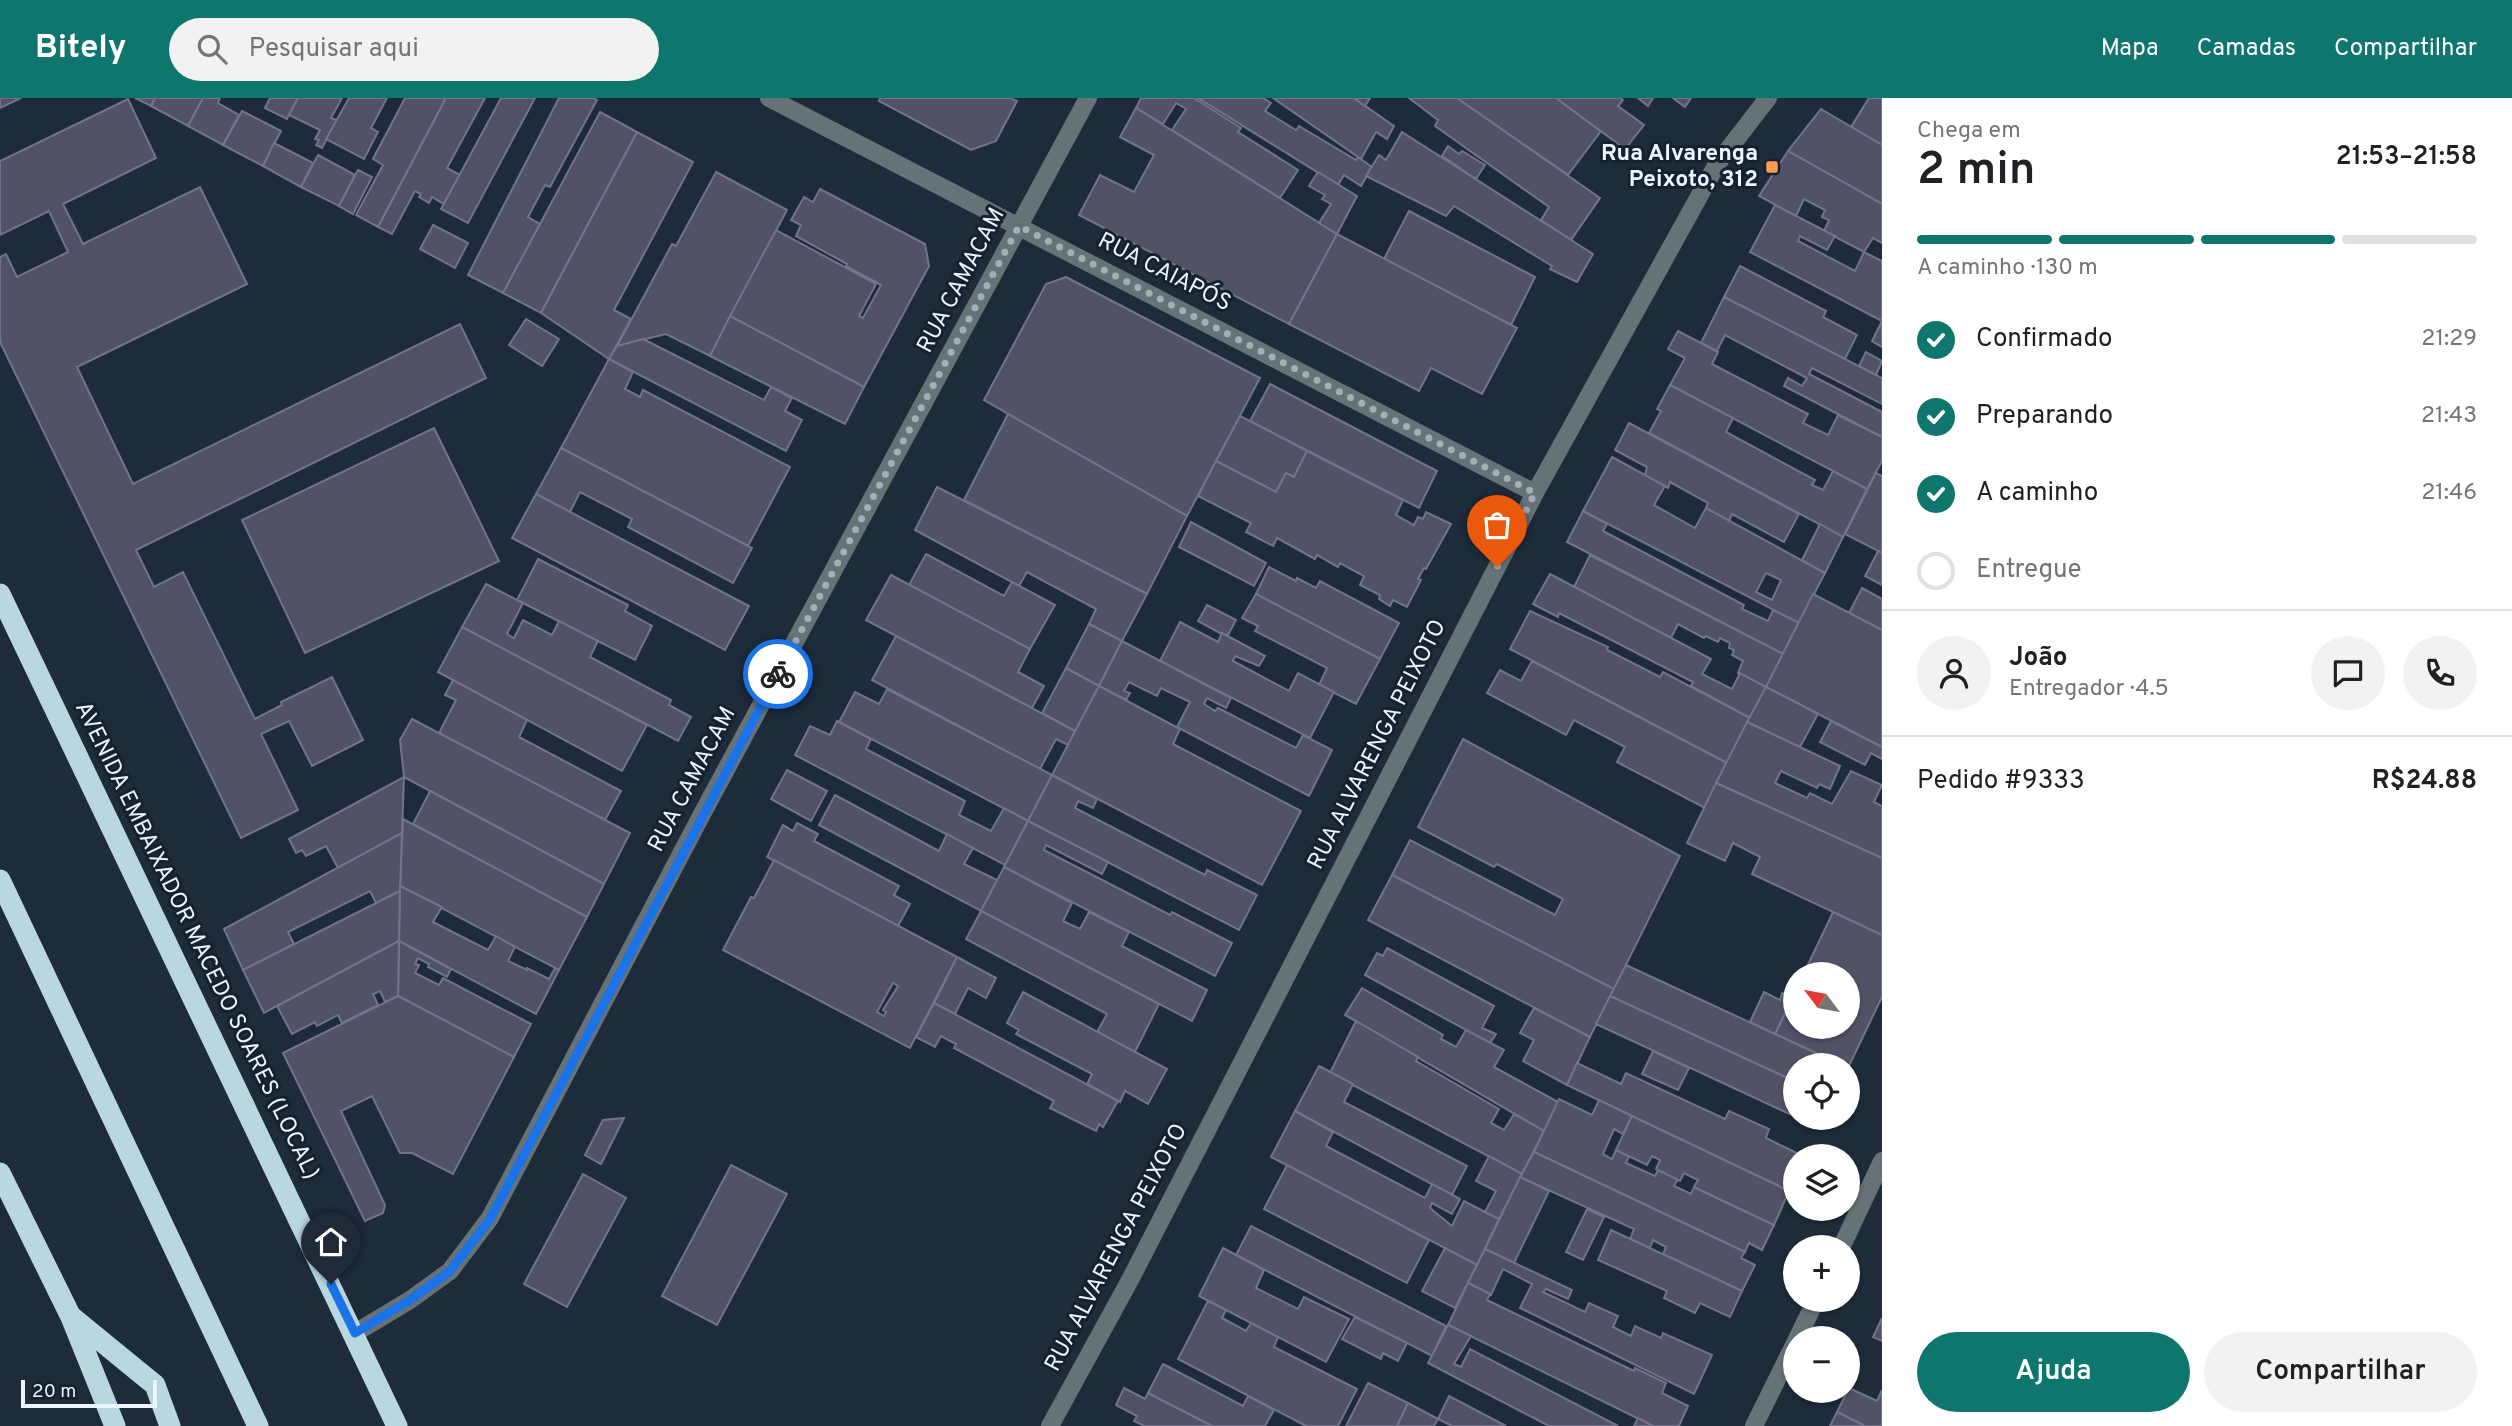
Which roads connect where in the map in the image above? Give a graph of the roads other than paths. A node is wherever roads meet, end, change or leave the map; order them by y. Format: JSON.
{"nodes":[{"id":1,"x":769,"y":98,"type":"edge"},
{"id":2,"x":1088,"y":98,"type":"edge"},
{"id":3,"x":1768,"y":98,"type":"edge"},
{"id":4,"x":1019,"y":226,"type":"junction"},
{"id":5,"x":1535,"y":493,"type":"junction"},
{"id":6,"x":0,"y":594,"type":"edge"},
{"id":7,"x":0,"y":880,"type":"edge"},
{"id":8,"x":1882,"y":1161,"type":"edge"},
{"id":9,"x":0,"y":1173,"type":"edge"},
{"id":10,"x":1847,"y":1235,"type":"edge"},
{"id":11,"x":71,"y":1317,"type":"junction"},
{"id":12,"x":355,"y":1333,"type":"junction"},
{"id":13,"x":1783,"y":1367,"type":"edge"},
{"id":14,"x":115,"y":1426,"type":"edge"},
{"id":15,"x":170,"y":1426,"type":"edge"},
{"id":16,"x":258,"y":1426,"type":"edge"},
{"id":17,"x":397,"y":1426,"type":"edge"},
{"id":18,"x":1050,"y":1426,"type":"edge"},
{"id":19,"x":1754,"y":1426,"type":"edge"}],
"edges":[{"from":1,"to":4,"type":"street","name":"RUA CAIAPÓS"},
{"from":2,"to":4,"type":"street","name":"RUA CAMACAM"},
{"from":3,"to":5,"type":"street","name":"RUA ALVARENGA PEIXOTO"},
{"from":4,"to":5,"type":"street","name":"RUA CAIAPÓS"},
{"from":4,"to":12,"type":"street","name":"RUA CAMACAM"},
{"from":5,"to":18,"type":"street","name":"RUA ALVARENGA PEIXOTO"},
{"from":6,"to":12,"type":"highway","name":"AVENIDA EMBAIXADOR MACEDO SOARES (LOCAL)"},
{"from":7,"to":16,"type":"highway"},
{"from":8,"to":10,"type":"street"},
{"from":9,"to":11,"type":"highway"},
{"from":11,"to":14,"type":"highway"},
{"from":11,"to":15,"type":"highway"},
{"from":12,"to":17,"type":"highway","name":"AVENIDA EMBAIXADOR MACEDO SOARES (LOCAL)"},
{"from":13,"to":19,"type":"street"}]}
